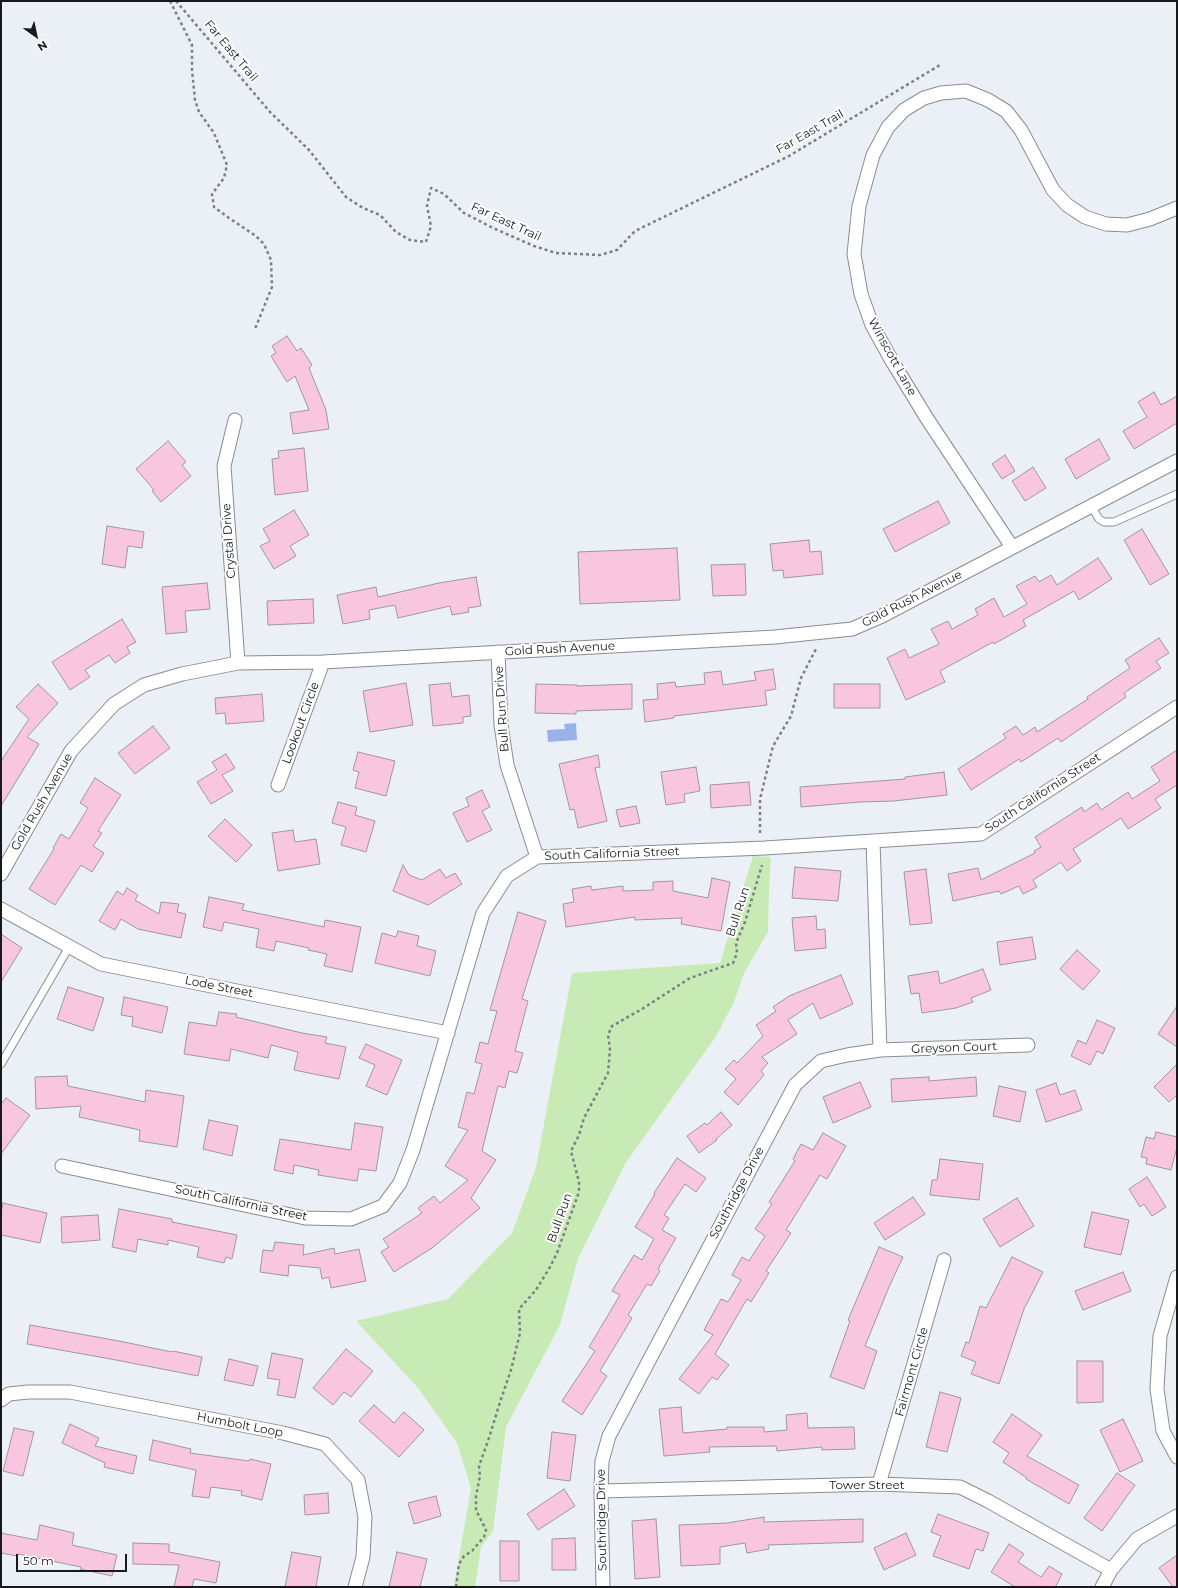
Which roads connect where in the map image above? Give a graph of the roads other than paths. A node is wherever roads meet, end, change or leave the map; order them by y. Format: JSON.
{"nodes":[{"id":1,"x":1177,"y":208,"type":"edge"},
{"id":2,"x":235,"y":420,"type":"dead end"},
{"id":3,"x":1177,"y":461,"type":"edge"},
{"id":4,"x":1177,"y":494,"type":"edge"},
{"id":5,"x":1091,"y":506,"type":"junction"},
{"id":6,"x":1012,"y":547,"type":"junction"},
{"id":7,"x":498,"y":652,"type":"junction"},
{"id":8,"x":323,"y":662,"type":"junction"},
{"id":9,"x":238,"y":663,"type":"junction"},
{"id":10,"x":1177,"y":707,"type":"edge"},
{"id":11,"x":278,"y":785,"type":"dead end"},
{"id":12,"x":872,"y":842,"type":"junction"},
{"id":13,"x":537,"y":857,"type":"junction"},
{"id":14,"x":1,"y":874,"type":"edge"},
{"id":15,"x":1,"y":909,"type":"edge"},
{"id":16,"x":69,"y":947,"type":"junction"},
{"id":17,"x":448,"y":1033,"type":"junction"},
{"id":18,"x":1028,"y":1045,"type":"dead end"},
{"id":19,"x":880,"y":1050,"type":"junction"},
{"id":20,"x":1,"y":1064,"type":"edge"},
{"id":21,"x":62,"y":1166,"type":"dead end"},
{"id":22,"x":944,"y":1260,"type":"dead end"},
{"id":23,"x":1177,"y":1277,"type":"edge"},
{"id":24,"x":1,"y":1400,"type":"edge"},
{"id":25,"x":1177,"y":1457,"type":"edge"},
{"id":26,"x":879,"y":1484,"type":"junction"},
{"id":27,"x":601,"y":1491,"type":"junction"},
{"id":28,"x":1177,"y":1516,"type":"edge"},
{"id":29,"x":1111,"y":1570,"type":"junction"},
{"id":30,"x":355,"y":1587,"type":"edge"},
{"id":31,"x":603,"y":1587,"type":"edge"},
{"id":32,"x":1102,"y":1587,"type":"edge"}],
"edges":[{"from":1,"to":6,"type":"street","name":"Winscott Lane"},
{"from":2,"to":9,"type":"street","name":"Crystal Drive"},
{"from":3,"to":5,"type":"street","name":"Gold Rush Avenue"},
{"from":4,"to":5,"type":"lane"},
{"from":5,"to":6,"type":"street","name":"Gold Rush Avenue"},
{"from":6,"to":7,"type":"street","name":"Gold Rush Avenue"},
{"from":7,"to":8,"type":"street","name":"Gold Rush Avenue"},
{"from":7,"to":13,"type":"street","name":"Bull Run Drive"},
{"from":8,"to":9,"type":"street","name":"Gold Rush Avenue"},
{"from":8,"to":11,"type":"street","name":"Lookout Circle"},
{"from":9,"to":14,"type":"street","name":"Gold Rush Avenue"},
{"from":10,"to":12,"type":"street","name":"South California Street"},
{"from":12,"to":13,"type":"street","name":"South California Street"},
{"from":12,"to":19,"type":"street"},
{"from":13,"to":17,"type":"street","name":"South California Street"},
{"from":15,"to":16,"type":"street","name":"Lode Street"},
{"from":16,"to":17,"type":"street","name":"Lode Street"},
{"from":16,"to":20,"type":"lane"},
{"from":17,"to":21,"type":"street","name":"South California Street"},
{"from":18,"to":19,"type":"street","name":"Greyson Court"},
{"from":19,"to":27,"type":"street","name":"Southridge Drive"},
{"from":22,"to":26,"type":"street","name":"Fairmont Circle"},
{"from":23,"to":25,"type":"street"},
{"from":24,"to":30,"type":"street","name":"Humbolt Loop"},
{"from":26,"to":27,"type":"street","name":"Tower Street"},
{"from":26,"to":29,"type":"street","name":"Tower Street"},
{"from":27,"to":31,"type":"street","name":"Southridge Drive"},
{"from":28,"to":29,"type":"street"},
{"from":29,"to":32,"type":"street"}]}
